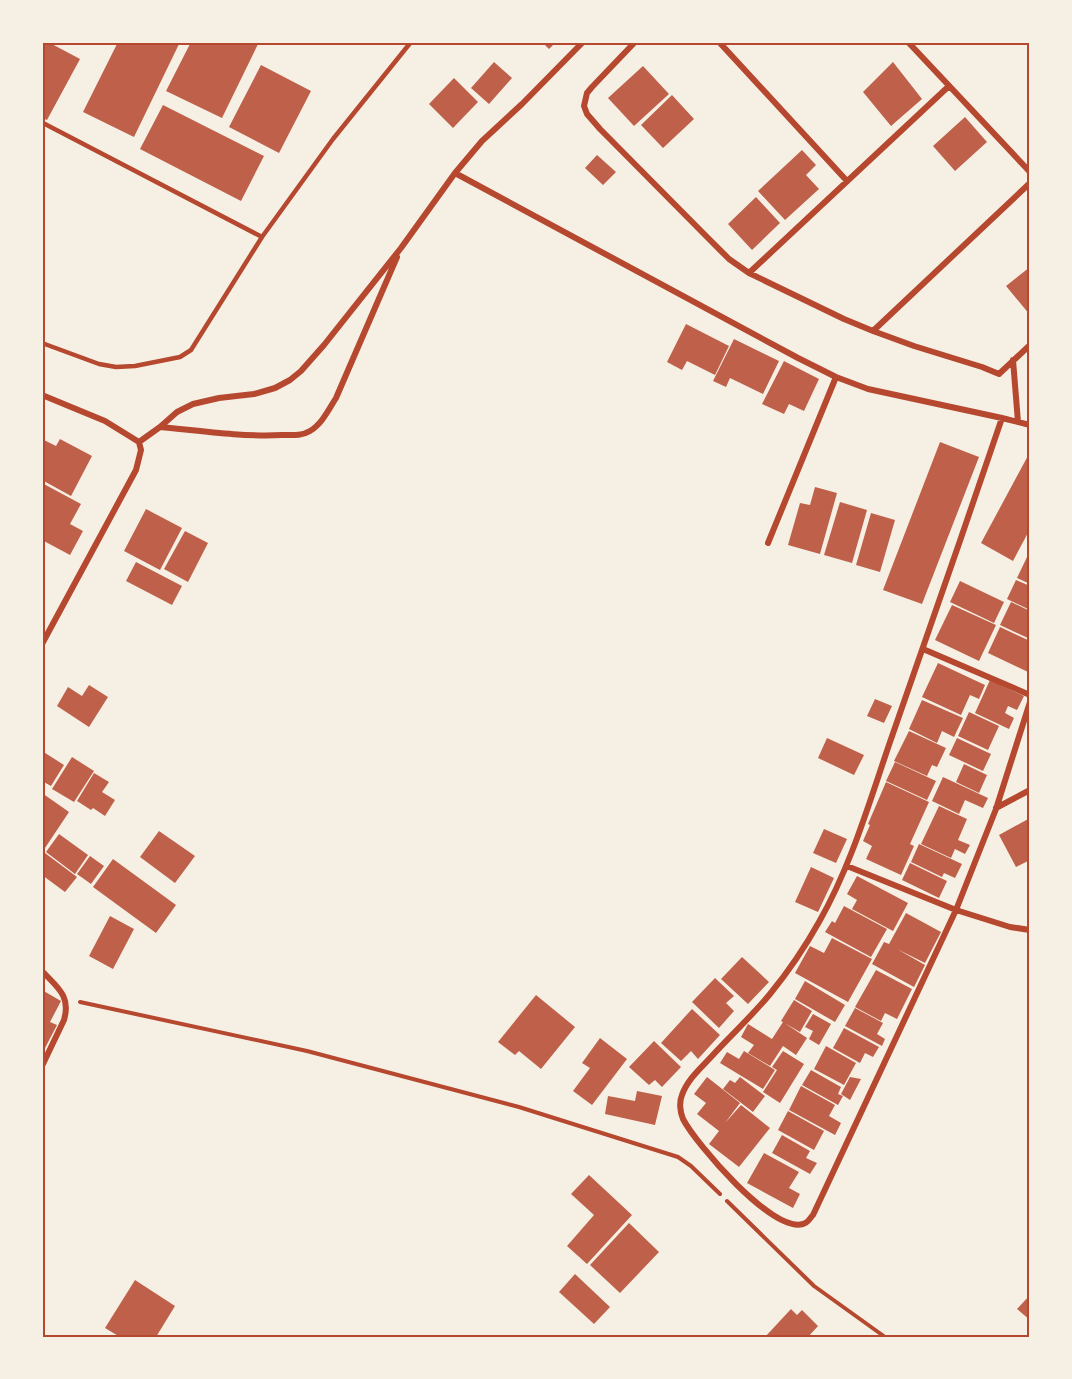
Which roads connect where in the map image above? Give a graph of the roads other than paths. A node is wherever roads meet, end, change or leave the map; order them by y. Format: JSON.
{"nodes":[{"id":1,"x":411,"y":42,"type":"edge"},
{"id":2,"x":583,"y":42,"type":"edge"},
{"id":3,"x":635,"y":42,"type":"edge"},
{"id":4,"x":719,"y":42,"type":"edge"},
{"id":5,"x":908,"y":42,"type":"edge"},
{"id":6,"x":949,"y":86,"type":"junction"},
{"id":7,"x":42,"y":124,"type":"edge"},
{"id":8,"x":1030,"y":172,"type":"edge"},
{"id":9,"x":455,"y":173,"type":"junction"},
{"id":10,"x":847,"y":181,"type":"junction"},
{"id":11,"x":1030,"y":183,"type":"edge"},
{"id":12,"x":262,"y":237,"type":"junction"},
{"id":13,"x":401,"y":248,"type":"junction"},
{"id":14,"x":748,"y":273,"type":"junction"},
{"id":15,"x":873,"y":331,"type":"junction"},
{"id":16,"x":42,"y":343,"type":"edge"},
{"id":17,"x":1030,"y":345,"type":"edge"},
{"id":18,"x":1013,"y":360,"type":"junction"},
{"id":19,"x":836,"y":377,"type":"junction"},
{"id":20,"x":42,"y":395,"type":"edge"},
{"id":21,"x":1002,"y":418,"type":"junction"},
{"id":22,"x":1018,"y":422,"type":"junction"},
{"id":23,"x":1030,"y":425,"type":"edge"},
{"id":24,"x":160,"y":428,"type":"junction"},
{"id":25,"x":139,"y":442,"type":"junction"},
{"id":26,"x":768,"y":543,"type":"dead end"},
{"id":27,"x":42,"y":644,"type":"edge"},
{"id":28,"x":924,"y":649,"type":"junction"},
{"id":29,"x":1030,"y":695,"type":"edge"},
{"id":30,"x":1030,"y":702,"type":"edge"},
{"id":31,"x":1030,"y":790,"type":"edge"},
{"id":32,"x":996,"y":809,"type":"junction"},
{"id":33,"x":847,"y":866,"type":"junction"},
{"id":34,"x":956,"y":910,"type":"junction"},
{"id":35,"x":1030,"y":930,"type":"edge"},
{"id":36,"x":42,"y":971,"type":"edge"},
{"id":37,"x":42,"y":1066,"type":"edge"}],
"edges":[{"from":1,"to":12,"type":"lane"},
{"from":2,"to":9,"type":"street"},
{"from":3,"to":14,"type":"street"},
{"from":4,"to":10,"type":"street"},
{"from":5,"to":6,"type":"street"},
{"from":6,"to":8,"type":"street"},
{"from":6,"to":10,"type":"street"},
{"from":7,"to":12,"type":"lane"},
{"from":9,"to":13,"type":"street"},
{"from":9,"to":19,"type":"street"},
{"from":10,"to":14,"type":"street"},
{"from":11,"to":15,"type":"street"},
{"from":12,"to":16,"type":"lane"},
{"from":13,"to":24,"type":"street"},
{"from":13,"to":24,"type":"street"},
{"from":14,"to":15,"type":"street"},
{"from":15,"to":18,"type":"street"},
{"from":17,"to":18,"type":"street"},
{"from":18,"to":22,"type":"street"},
{"from":19,"to":21,"type":"street"},
{"from":19,"to":26,"type":"street"},
{"from":20,"to":25,"type":"street"},
{"from":21,"to":22,"type":"street"},
{"from":21,"to":28,"type":"street"},
{"from":22,"to":23,"type":"street"},
{"from":24,"to":25,"type":"street"},
{"from":25,"to":27,"type":"street"},
{"from":28,"to":29,"type":"street"},
{"from":28,"to":33,"type":"street"},
{"from":30,"to":32,"type":"street"},
{"from":31,"to":32,"type":"street"},
{"from":32,"to":34,"type":"street"},
{"from":33,"to":34,"type":"street"},
{"from":33,"to":34,"type":"street"},
{"from":34,"to":35,"type":"street"},
{"from":36,"to":37,"type":"street"}]}
